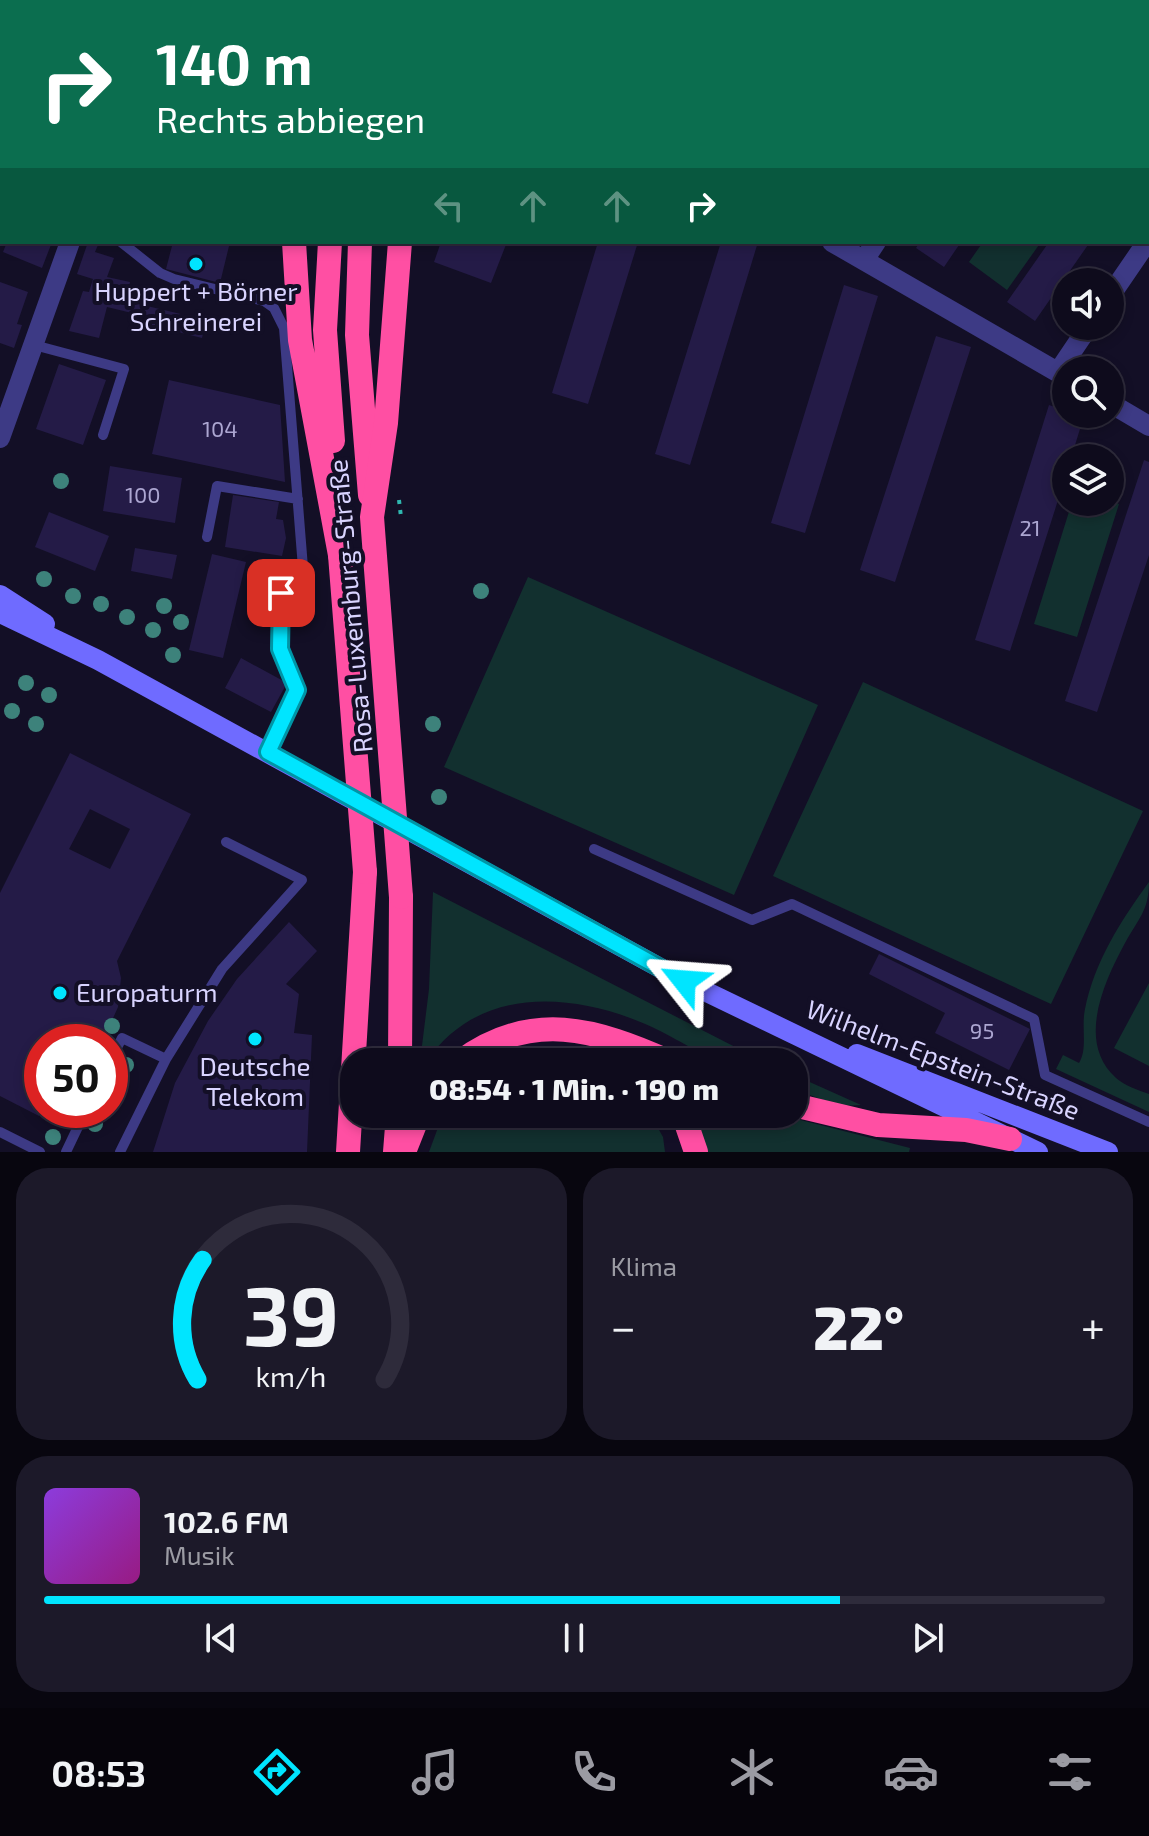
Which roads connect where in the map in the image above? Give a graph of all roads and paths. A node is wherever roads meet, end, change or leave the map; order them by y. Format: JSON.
{"nodes":[{"id":1,"x":69,"y":244,"type":"edge"},
{"id":2,"x":124,"y":244,"type":"edge"},
{"id":3,"x":294,"y":244,"type":"edge"},
{"id":4,"x":330,"y":244,"type":"edge"},
{"id":5,"x":360,"y":244,"type":"edge"},
{"id":6,"x":400,"y":244,"type":"edge"},
{"id":7,"x":836,"y":244,"type":"edge"},
{"id":8,"x":875,"y":244,"type":"edge"},
{"id":9,"x":1146,"y":244,"type":"edge"},
{"id":10,"x":864,"y":260,"type":"junction"},
{"id":11,"x":1124,"y":276,"type":"edge"},
{"id":12,"x":34,"y":345,"type":"junction"},
{"id":13,"x":1052,"y":369,"type":"edge"},
{"id":14,"x":1124,"y":411,"type":"edge"},
{"id":15,"x":1149,"y":426,"type":"edge"},
{"id":16,"x":103,"y":435,"type":"dead end"},
{"id":17,"x":0,"y":438,"type":"edge"},
{"id":18,"x":298,"y":499,"type":"junction"},
{"id":19,"x":372,"y":517,"type":"junction"},
{"id":20,"x":207,"y":537,"type":"dead end"},
{"id":21,"x":340,"y":555,"type":"junction"},
{"id":22,"x":0,"y":595,"type":"edge"},
{"id":23,"x":0,"y":613,"type":"edge"},
{"id":24,"x":98,"y":660,"type":"junction"},
{"id":25,"x":268,"y":752,"type":"junction"},
{"id":26,"x":226,"y":842,"type":"dead end"},
{"id":27,"x":594,"y":849,"type":"dead end"},
{"id":28,"x":759,"y":1018,"type":"junction"},
{"id":29,"x":603,"y":1036,"type":"junction"},
{"id":30,"x":128,"y":1041,"type":"edge"},
{"id":31,"x":400,"y":1048,"type":"edge"},
{"id":32,"x":481,"y":1048,"type":"edge"},
{"id":33,"x":622,"y":1048,"type":"edge"},
{"id":34,"x":634,"y":1048,"type":"edge"},
{"id":35,"x":166,"y":1059,"type":"junction"},
{"id":36,"x":808,"y":1108,"type":"edge"},
{"id":37,"x":1149,"y":1122,"type":"edge"},
{"id":38,"x":77,"y":1128,"type":"edge"},
{"id":39,"x":397,"y":1128,"type":"edge"},
{"id":40,"x":413,"y":1128,"type":"edge"},
{"id":41,"x":688,"y":1128,"type":"edge"},
{"id":42,"x":0,"y":1132,"type":"edge"},
{"id":43,"x":1010,"y":1139,"type":"junction"},
{"id":44,"x":40,"y":1152,"type":"edge"},
{"id":45,"x":66,"y":1152,"type":"edge"},
{"id":46,"x":120,"y":1152,"type":"edge"},
{"id":47,"x":348,"y":1152,"type":"edge"},
{"id":48,"x":395,"y":1152,"type":"edge"},
{"id":49,"x":404,"y":1152,"type":"edge"},
{"id":50,"x":696,"y":1152,"type":"edge"},
{"id":51,"x":1038,"y":1152,"type":"edge"},
{"id":52,"x":1108,"y":1152,"type":"edge"}],
"edges":[{"from":1,"to":12,"type":"street"},
{"from":2,"to":18,"type":"lane"},
{"from":3,"to":21,"type":"highway"},
{"from":4,"to":21,"type":"highway","name":"Rosa-Luxemburg-Straße"},
{"from":5,"to":19,"type":"highway","name":"Rosa-Luxemburg-Straße","bridge":true},
{"from":6,"to":19,"type":"highway","bridge":true},
{"from":7,"to":10,"type":"street"},
{"from":8,"to":10,"type":"street"},
{"from":9,"to":11,"type":"street"},
{"from":10,"to":13,"type":"street"},
{"from":12,"to":16,"type":"lane"},
{"from":12,"to":17,"type":"street"},
{"from":14,"to":15,"type":"street"},
{"from":18,"to":20,"type":"lane"},
{"from":18,"to":25,"type":"lane"},
{"from":19,"to":31,"type":"highway","name":"Rosa-Luxemburg-Straße","bridge":true},
{"from":21,"to":47,"type":"highway","name":"Rosa-Luxemburg-Straße","bridge":true},
{"from":22,"to":24,"type":"main road","name":"Wilhelm-Epstein-Straße"},
{"from":23,"to":24,"type":"main road","name":"Wilhelm-Epstein-Straße"},
{"from":24,"to":25,"type":"main road","name":"Wilhelm-Epstein-Straße"},
{"from":25,"to":28,"type":"main road","name":"Wilhelm-Epstein-Straße"},
{"from":26,"to":35,"type":"lane"},
{"from":27,"to":37,"type":"lane"},
{"from":28,"to":43,"type":"main road","name":"Wilhelm-Epstein-Straße"},
{"from":28,"to":52,"type":"main road","name":"Wilhelm-Epstein-Straße"},
{"from":29,"to":32,"type":"highway"},
{"from":29,"to":33,"type":"highway"},
{"from":29,"to":34,"type":"highway"},
{"from":30,"to":35,"type":"lane"},
{"from":35,"to":46,"type":"lane"},
{"from":36,"to":43,"type":"highway"},
{"from":38,"to":45,"type":"lane"},
{"from":39,"to":48,"type":"highway"},
{"from":40,"to":49,"type":"highway"},
{"from":41,"to":50,"type":"highway"},
{"from":42,"to":44,"type":"lane"},
{"from":43,"to":51,"type":"main road","name":"Wilhelm-Epstein-Straße"}]}
